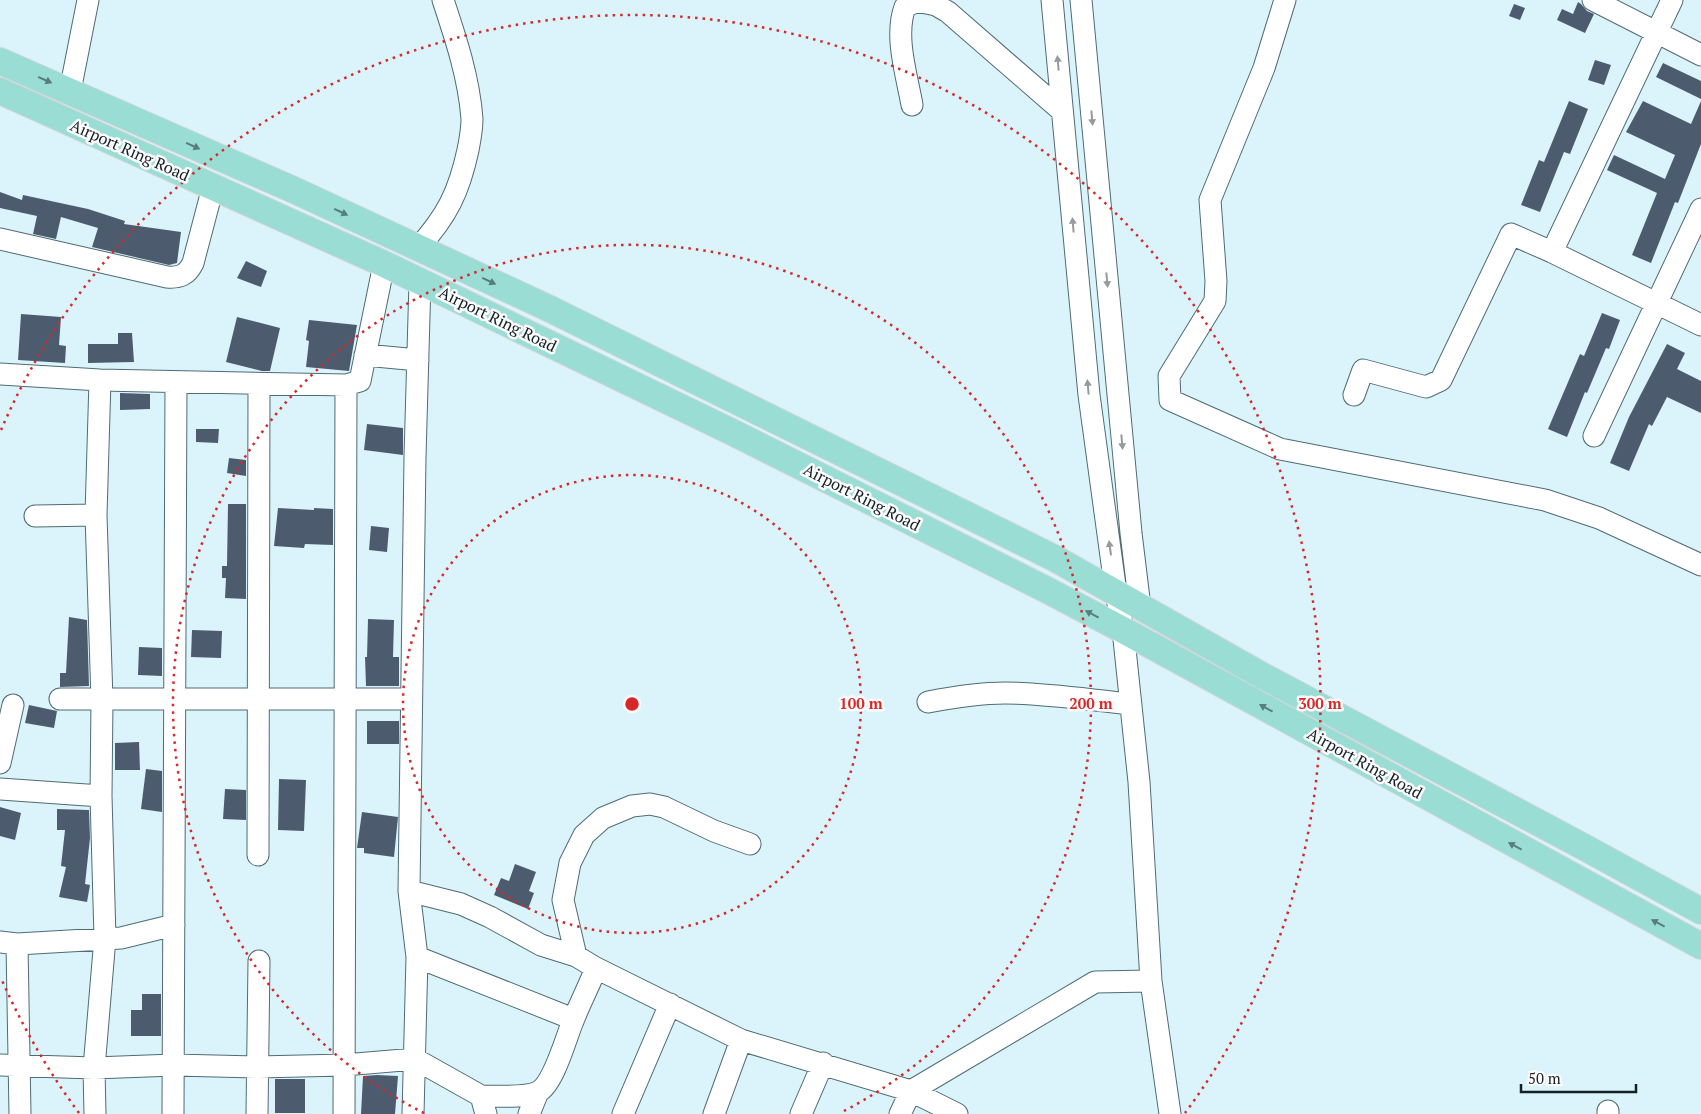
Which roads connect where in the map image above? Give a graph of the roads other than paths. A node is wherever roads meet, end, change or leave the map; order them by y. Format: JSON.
{"nodes":[{"id":1,"x":88,"y":0,"type":"edge"},
{"id":2,"x":442,"y":0,"type":"edge"},
{"id":3,"x":1052,"y":0,"type":"edge"},
{"id":4,"x":1080,"y":0,"type":"edge"},
{"id":5,"x":1285,"y":0,"type":"edge"},
{"id":6,"x":1594,"y":0,"type":"edge"},
{"id":7,"x":1672,"y":0,"type":"edge"},
{"id":8,"x":1656,"y":32,"type":"junction"},
{"id":9,"x":1701,"y":55,"type":"edge"},
{"id":10,"x":0,"y":61,"type":"edge"},
{"id":11,"x":0,"y":91,"type":"edge"},
{"id":12,"x":70,"y":91,"type":"junction"},
{"id":13,"x":912,"y":105,"type":"dead end"},
{"id":14,"x":1062,"y":111,"type":"junction"},
{"id":15,"x":213,"y":187,"type":"junction"},
{"id":16,"x":1701,"y":209,"type":"edge"},
{"id":17,"x":0,"y":239,"type":"edge"},
{"id":18,"x":418,"y":248,"type":"junction"},
{"id":19,"x":1552,"y":252,"type":"junction"},
{"id":20,"x":384,"y":264,"type":"junction"},
{"id":21,"x":420,"y":281,"type":"junction"},
{"id":22,"x":1657,"y":304,"type":"junction"},
{"id":23,"x":1701,"y":325,"type":"edge"},
{"id":24,"x":365,"y":355,"type":"junction"},
{"id":25,"x":418,"y":360,"type":"junction"},
{"id":26,"x":0,"y":374,"type":"edge"},
{"id":27,"x":100,"y":380,"type":"junction"},
{"id":28,"x":176,"y":383,"type":"junction"},
{"id":29,"x":259,"y":384,"type":"junction"},
{"id":30,"x":346,"y":385,"type":"junction"},
{"id":31,"x":1354,"y":395,"type":"dead end"},
{"id":32,"x":1594,"y":436,"type":"dead end"},
{"id":33,"x":96,"y":515,"type":"junction"},
{"id":34,"x":35,"y":516,"type":"dead end"},
{"id":35,"x":1701,"y":565,"type":"edge"},
{"id":36,"x":1116,"y":593,"type":"junction"},
{"id":37,"x":1140,"y":607,"type":"junction"},
{"id":38,"x":1123,"y":630,"type":"junction"},
{"id":39,"x":174,"y":698,"type":"junction"},
{"id":40,"x":60,"y":699,"type":"dead end"},
{"id":41,"x":259,"y":699,"type":"junction"},
{"id":42,"x":412,"y":699,"type":"junction"},
{"id":43,"x":102,"y":700,"type":"junction"},
{"id":44,"x":346,"y":700,"type":"junction"},
{"id":45,"x":928,"y":702,"type":"dead end"},
{"id":46,"x":1131,"y":704,"type":"junction"},
{"id":47,"x":12,"y":705,"type":"dead end"},
{"id":48,"x":0,"y":763,"type":"edge"},
{"id":49,"x":0,"y":789,"type":"edge"},
{"id":50,"x":101,"y":796,"type":"junction"},
{"id":51,"x":750,"y":844,"type":"dead end"},
{"id":52,"x":258,"y":855,"type":"dead end"},
{"id":53,"x":409,"y":891,"type":"junction"},
{"id":54,"x":1701,"y":911,"type":"edge"},
{"id":55,"x":174,"y":925,"type":"junction"},
{"id":56,"x":105,"y":938,"type":"junction"},
{"id":57,"x":8,"y":943,"type":"edge"},
{"id":58,"x":1701,"y":946,"type":"edge"},
{"id":59,"x":576,"y":956,"type":"junction"},
{"id":60,"x":417,"y":957,"type":"junction"},
{"id":61,"x":259,"y":961,"type":"dead end"},
{"id":62,"x":596,"y":968,"type":"junction"},
{"id":63,"x":1151,"y":981,"type":"junction"},
{"id":64,"x":670,"y":1004,"type":"junction"},
{"id":65,"x":573,"y":1019,"type":"junction"},
{"id":66,"x":741,"y":1040,"type":"junction"},
{"id":67,"x":415,"y":1059,"type":"junction"},
{"id":68,"x":823,"y":1063,"type":"junction"},
{"id":69,"x":9,"y":1065,"type":"edge"},
{"id":70,"x":174,"y":1065,"type":"junction"},
{"id":71,"x":344,"y":1065,"type":"junction"},
{"id":72,"x":258,"y":1067,"type":"junction"},
{"id":73,"x":94,"y":1068,"type":"junction"},
{"id":74,"x":910,"y":1091,"type":"junction"},
{"id":75,"x":538,"y":1092,"type":"junction"},
{"id":76,"x":484,"y":1105,"type":"edge"},
{"id":77,"x":20,"y":1114,"type":"edge"},
{"id":78,"x":95,"y":1114,"type":"edge"},
{"id":79,"x":173,"y":1114,"type":"edge"},
{"id":80,"x":257,"y":1114,"type":"edge"},
{"id":81,"x":344,"y":1114,"type":"edge"},
{"id":82,"x":413,"y":1114,"type":"edge"},
{"id":83,"x":529,"y":1114,"type":"edge"},
{"id":84,"x":623,"y":1114,"type":"edge"},
{"id":85,"x":714,"y":1114,"type":"edge"},
{"id":86,"x":801,"y":1114,"type":"edge"},
{"id":87,"x":900,"y":1114,"type":"edge"},
{"id":88,"x":957,"y":1114,"type":"edge"},
{"id":89,"x":1170,"y":1114,"type":"edge"}],
"edges":[{"from":1,"to":12,"type":"street"},
{"from":2,"to":18,"type":"street"},
{"from":14,"to":3,"type":"street","one_way":true},
{"from":4,"to":37,"type":"street","one_way":true},
{"from":5,"to":35,"type":"street"},
{"from":6,"to":8,"type":"street"},
{"from":7,"to":8,"type":"street"},
{"from":8,"to":9,"type":"street"},
{"from":8,"to":19,"type":"street"},
{"from":10,"to":12,"type":"main road","name":"Airport Ring Road","one_way":true},
{"from":11,"to":15,"type":"main road","name":"Airport Ring Road"},
{"from":12,"to":18,"type":"main road","name":"Airport Ring Road","one_way":true},
{"from":13,"to":14,"type":"street"},
{"from":36,"to":14,"type":"street","one_way":true},
{"from":15,"to":17,"type":"street"},
{"from":15,"to":20,"type":"main road","name":"Airport Ring Road"},
{"from":16,"to":22,"type":"street"},
{"from":18,"to":36,"type":"main road","name":"Airport Ring Road","one_way":true},
{"from":19,"to":22,"type":"street"},
{"from":19,"to":31,"type":"street"},
{"from":20,"to":21,"type":"main road","name":"Airport Ring Road"},
{"from":20,"to":24,"type":"street"},
{"from":21,"to":25,"type":"street"},
{"from":38,"to":21,"type":"main road","name":"Airport Ring Road","one_way":true},
{"from":22,"to":23,"type":"street"},
{"from":22,"to":32,"type":"street"},
{"from":24,"to":25,"type":"street"},
{"from":24,"to":30,"type":"street"},
{"from":25,"to":42,"type":"street"},
{"from":26,"to":27,"type":"street"},
{"from":27,"to":28,"type":"street"},
{"from":27,"to":33,"type":"street"},
{"from":28,"to":29,"type":"street"},
{"from":28,"to":39,"type":"street"},
{"from":29,"to":30,"type":"street"},
{"from":29,"to":41,"type":"street"},
{"from":30,"to":44,"type":"street"},
{"from":33,"to":34,"type":"street"},
{"from":33,"to":43,"type":"street"},
{"from":36,"to":37,"type":"main road","name":"Airport Ring Road"},
{"from":36,"to":38,"type":"street"},
{"from":37,"to":54,"type":"main road","name":"Airport Ring Road"},
{"from":38,"to":46,"type":"street"},
{"from":58,"to":38,"type":"main road","name":"Airport Ring Road","one_way":true},
{"from":39,"to":41,"type":"street"},
{"from":39,"to":43,"type":"street"},
{"from":39,"to":55,"type":"street"},
{"from":40,"to":43,"type":"street"},
{"from":41,"to":44,"type":"street"},
{"from":41,"to":52,"type":"street"},
{"from":42,"to":44,"type":"street"},
{"from":42,"to":53,"type":"street"},
{"from":43,"to":50,"type":"street"},
{"from":44,"to":71,"type":"street"},
{"from":45,"to":46,"type":"street"},
{"from":46,"to":63,"type":"street"},
{"from":47,"to":48,"type":"street"},
{"from":49,"to":50,"type":"street"},
{"from":50,"to":56,"type":"street"},
{"from":51,"to":59,"type":"street"},
{"from":53,"to":59,"type":"street"},
{"from":53,"to":60,"type":"street"},
{"from":55,"to":56,"type":"street"},
{"from":55,"to":70,"type":"street"},
{"from":56,"to":57,"type":"street"},
{"from":56,"to":73,"type":"street"},
{"from":57,"to":69,"type":"street"},
{"from":59,"to":62,"type":"street"},
{"from":60,"to":65,"type":"street"},
{"from":60,"to":67,"type":"street"},
{"from":61,"to":72,"type":"street"},
{"from":62,"to":64,"type":"street"},
{"from":62,"to":65,"type":"street"},
{"from":63,"to":74,"type":"street"},
{"from":63,"to":89,"type":"street"},
{"from":64,"to":66,"type":"street"},
{"from":64,"to":84,"type":"street"},
{"from":65,"to":75,"type":"street"},
{"from":66,"to":68,"type":"street"},
{"from":66,"to":85,"type":"street"},
{"from":67,"to":71,"type":"street"},
{"from":67,"to":76,"type":"street"},
{"from":67,"to":82,"type":"street"},
{"from":68,"to":74,"type":"street"},
{"from":68,"to":86,"type":"street"},
{"from":69,"to":73,"type":"street"},
{"from":69,"to":77,"type":"street"},
{"from":70,"to":72,"type":"street"},
{"from":70,"to":73,"type":"street"},
{"from":70,"to":79,"type":"street"},
{"from":71,"to":72,"type":"street"},
{"from":71,"to":81,"type":"street"},
{"from":72,"to":80,"type":"street"},
{"from":73,"to":78,"type":"street"},
{"from":74,"to":87,"type":"street"},
{"from":74,"to":88,"type":"street"},
{"from":75,"to":76,"type":"street"},
{"from":75,"to":83,"type":"street"}]}
